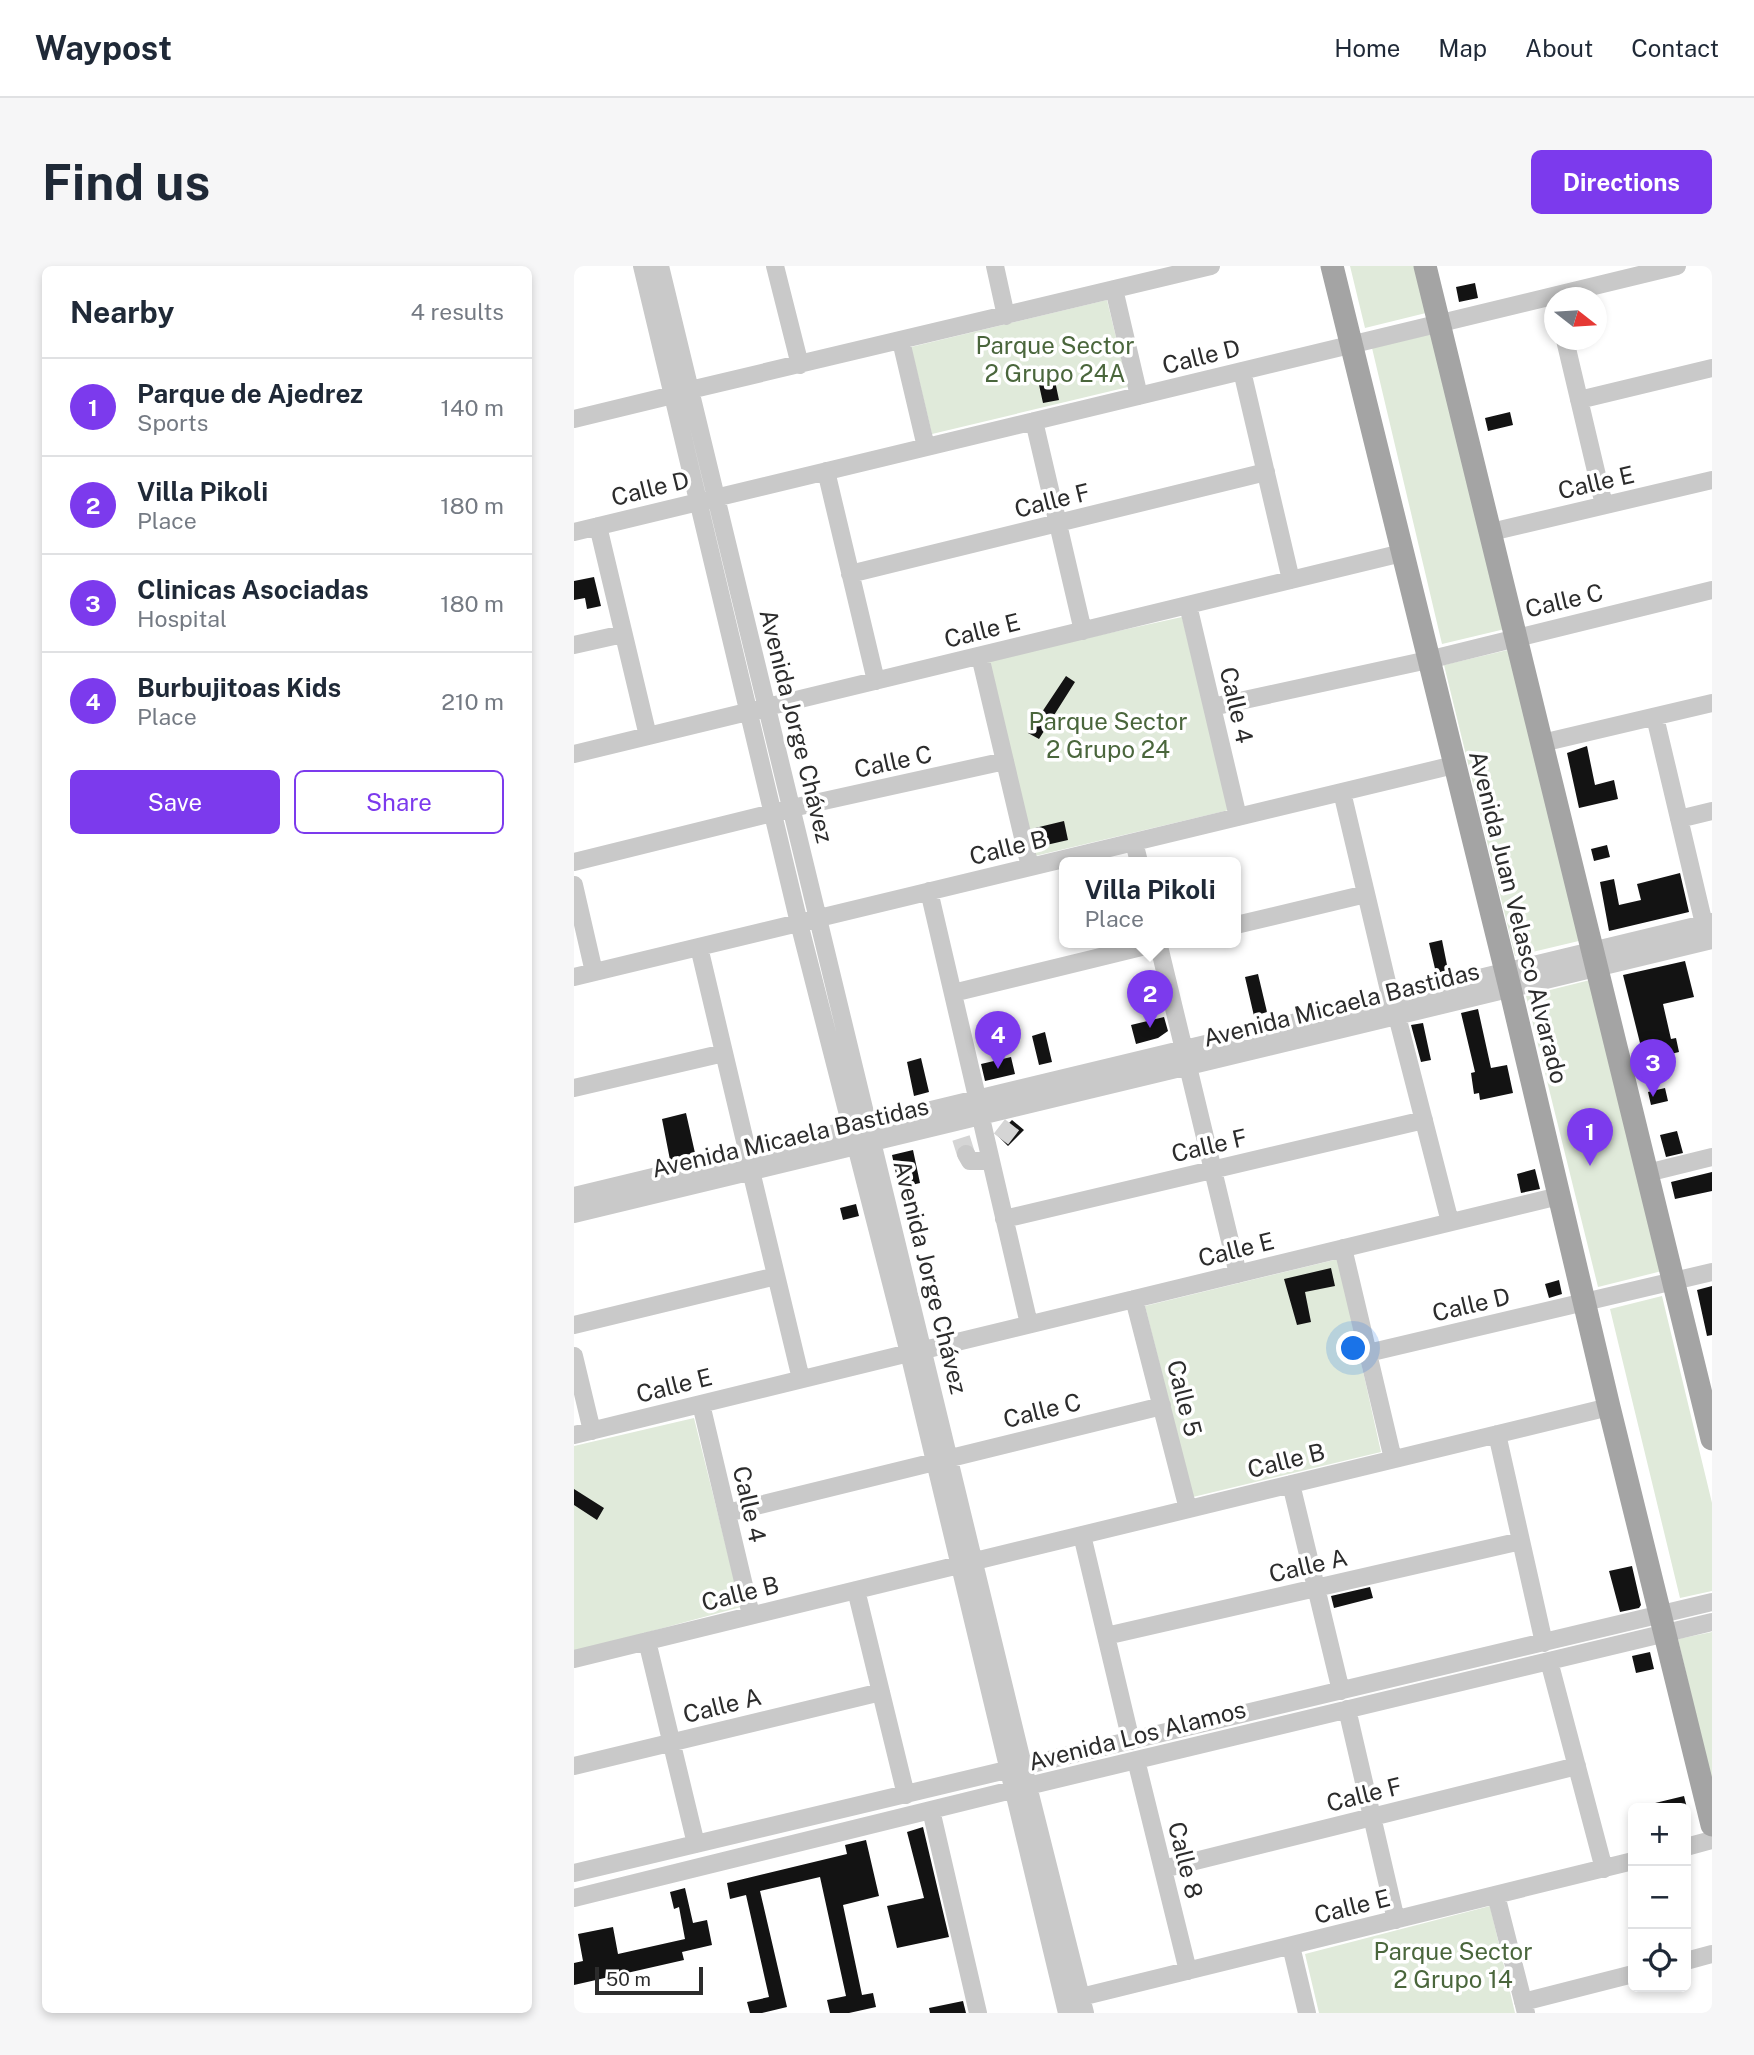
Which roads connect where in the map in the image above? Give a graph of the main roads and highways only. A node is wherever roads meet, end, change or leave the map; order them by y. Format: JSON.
{"nodes":[{"id":1,"x":1332,"y":266,"type":"edge"},
{"id":2,"x":1426,"y":266,"type":"edge"},
{"id":3,"x":1705,"y":1386,"type":"edge"},
{"id":4,"x":1712,"y":1439,"type":"edge"},
{"id":5,"x":1712,"y":1825,"type":"edge"}],
"edges":[{"from":1,"to":5,"type":"main road","name":"Avenida Juan Velasco Alvarado"},
{"from":2,"to":3,"type":"main road"},
{"from":3,"to":4,"type":"main road"}]}
